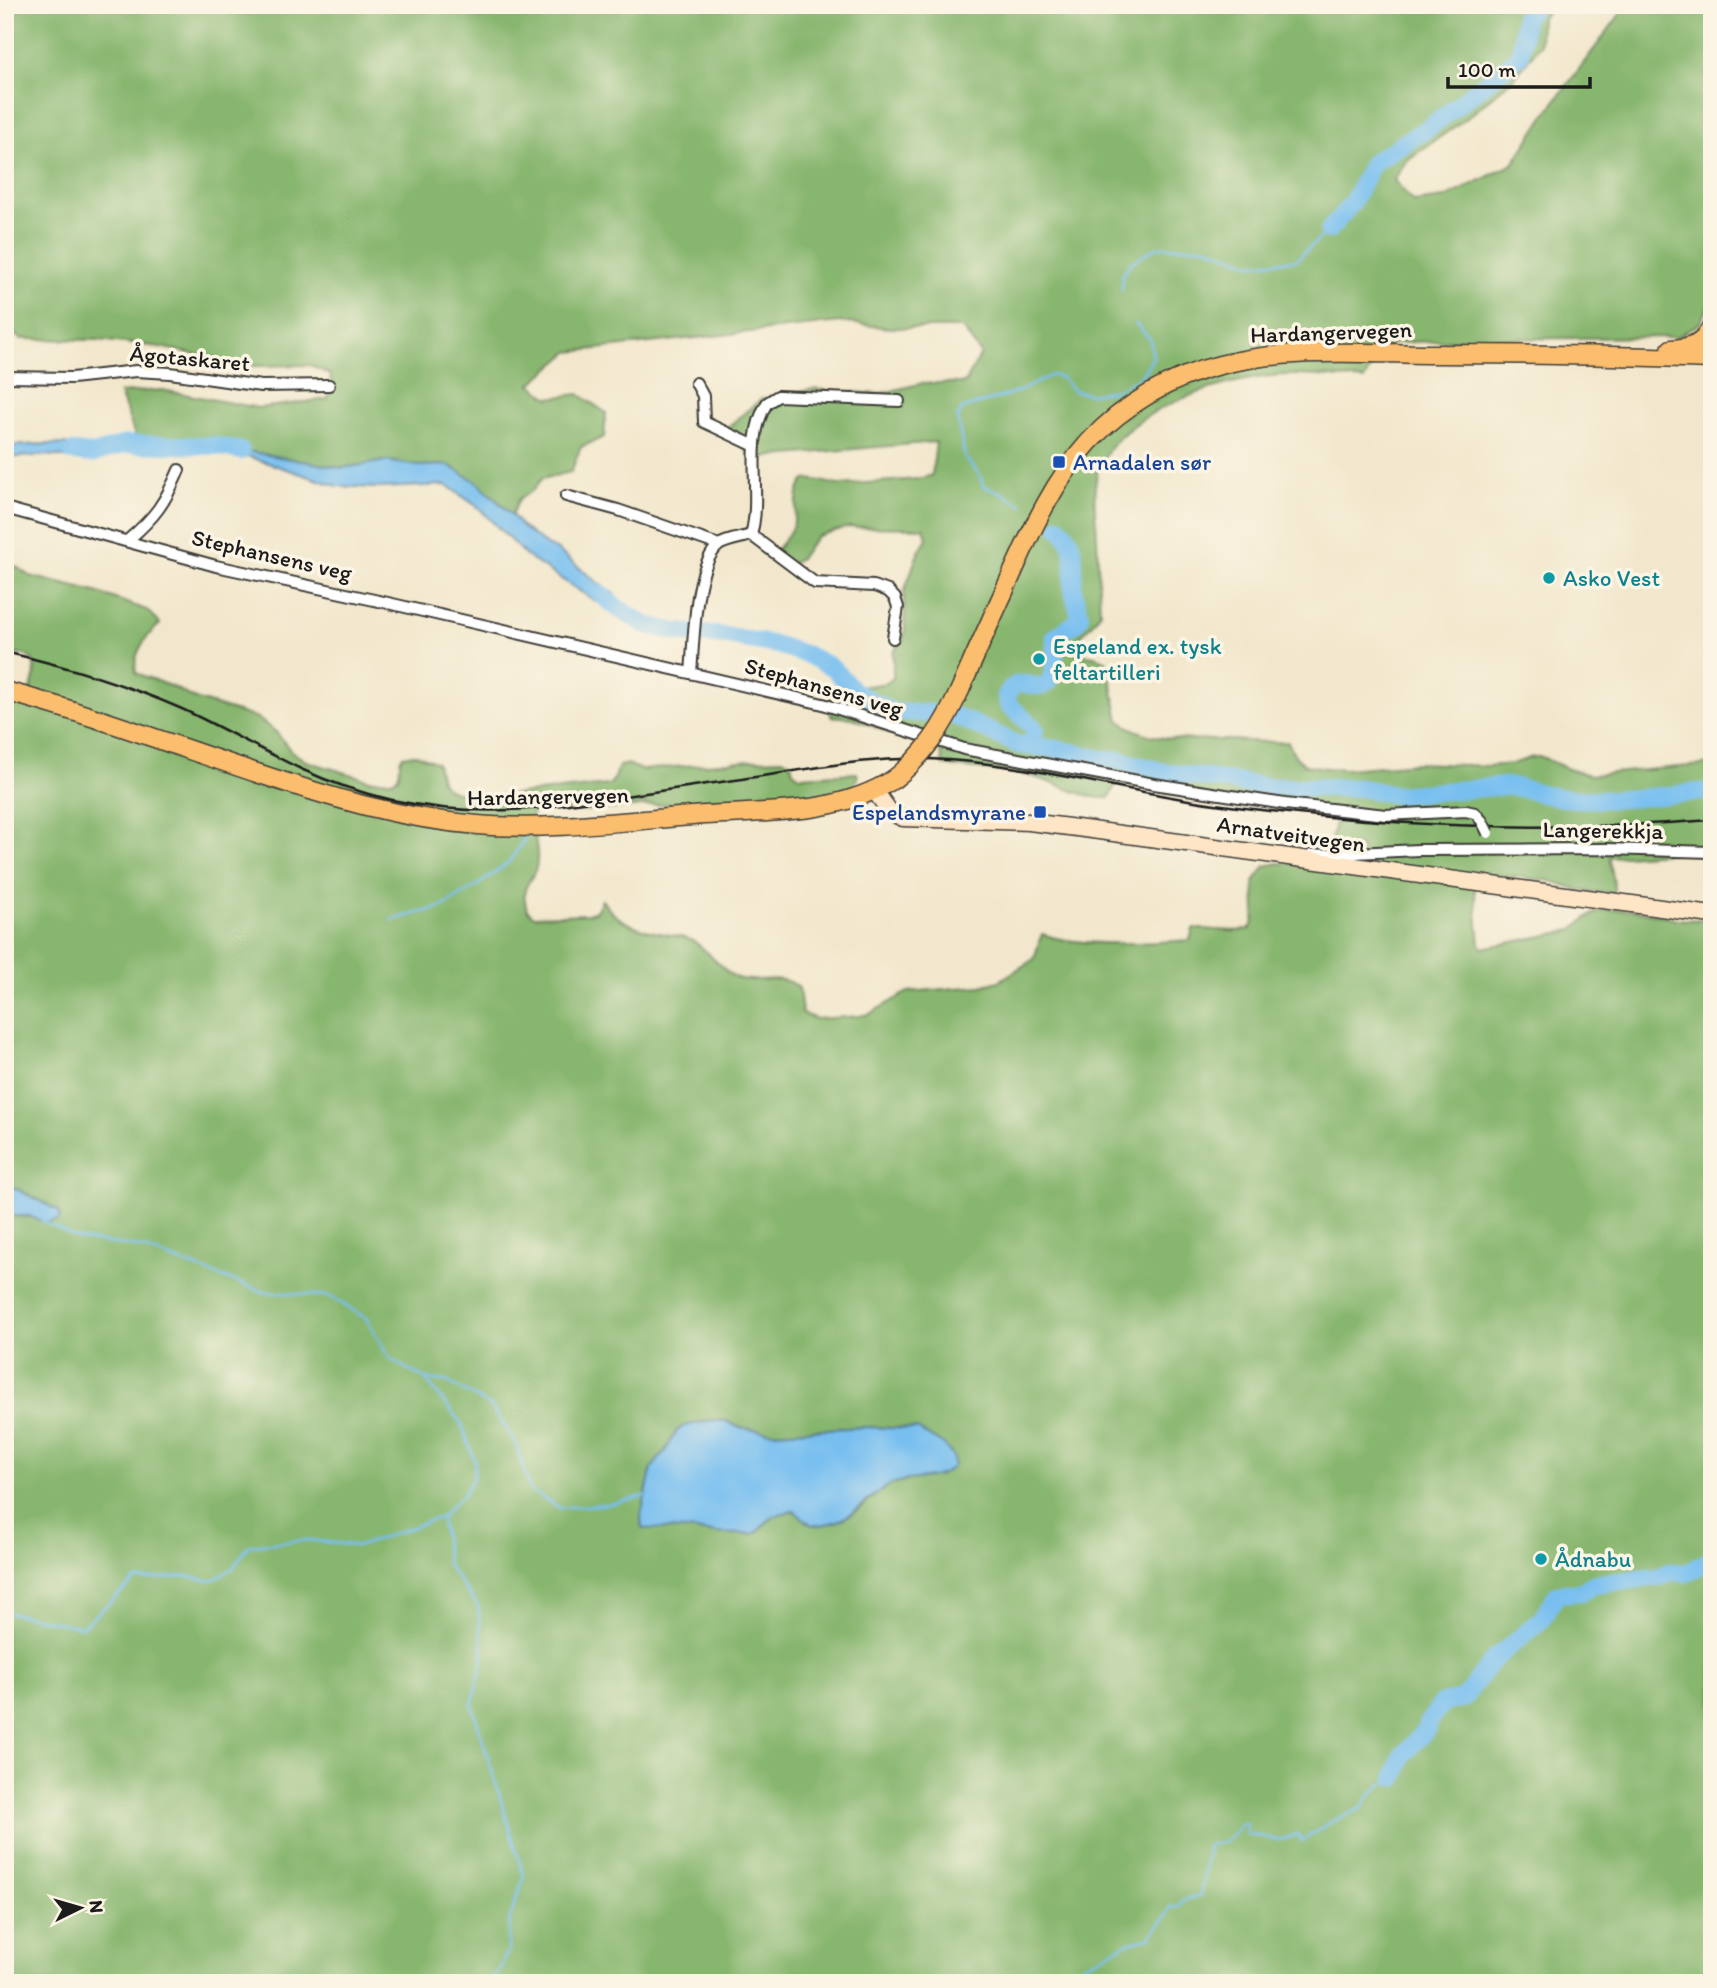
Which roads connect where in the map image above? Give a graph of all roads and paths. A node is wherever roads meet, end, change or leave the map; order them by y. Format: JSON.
{"nodes":[{"id":1,"x":1712,"y":327,"type":"edge"},
{"id":2,"x":1529,"y":355,"type":"junction"},
{"id":3,"x":1585,"y":355,"type":"junction"},
{"id":4,"x":1712,"y":359,"type":"edge"},
{"id":5,"x":1712,"y":366,"type":"edge"},
{"id":6,"x":5,"y":377,"type":"edge"},
{"id":7,"x":696,"y":383,"type":"dead end"},
{"id":8,"x":329,"y":385,"type":"dead end"},
{"id":9,"x":899,"y":401,"type":"dead end"},
{"id":10,"x":755,"y":446,"type":"junction"},
{"id":11,"x":179,"y":470,"type":"dead end"},
{"id":12,"x":566,"y":496,"type":"dead end"},
{"id":13,"x":5,"y":508,"type":"edge"},
{"id":14,"x":751,"y":536,"type":"junction"},
{"id":15,"x":128,"y":540,"type":"junction"},
{"id":16,"x":719,"y":545,"type":"junction"},
{"id":17,"x":893,"y":638,"type":"dead end"},
{"id":18,"x":691,"y":673,"type":"junction"},
{"id":19,"x":5,"y":691,"type":"edge"},
{"id":20,"x":875,"y":791,"type":"junction"},
{"id":21,"x":1493,"y":850,"type":"junction"},
{"id":22,"x":1712,"y":852,"type":"edge"},
{"id":23,"x":1296,"y":857,"type":"junction"},
{"id":24,"x":1712,"y":915,"type":"edge"}],
"edges":[{"from":1,"to":2,"type":"main road"},
{"from":2,"to":3,"type":"main road","name":"Hardangervegen"},
{"from":2,"to":20,"type":"main road","name":"Hardangervegen","bridge":true},
{"from":3,"to":4,"type":"main road","name":"Hardangervegen"},
{"from":3,"to":5,"type":"main road"},
{"from":6,"to":8,"type":"street","name":"Ågotaskaret"},
{"from":7,"to":10,"type":"street"},
{"from":9,"to":10,"type":"street"},
{"from":10,"to":14,"type":"street"},
{"from":11,"to":15,"type":"street"},
{"from":12,"to":16,"type":"street"},
{"from":13,"to":15,"type":"street","name":"Stephansens veg"},
{"from":14,"to":16,"type":"street"},
{"from":14,"to":17,"type":"street"},
{"from":15,"to":18,"type":"street","name":"Stephansens veg"},
{"from":16,"to":18,"type":"street"},
{"from":18,"to":21,"type":"street","name":"Stephansens veg","bridge":true},
{"from":19,"to":20,"type":"main road","name":"Hardangervegen"},
{"from":20,"to":23,"type":"main road","name":"Arnatveitvegen"},
{"from":21,"to":22,"type":"street","name":"Langerekkja"},
{"from":21,"to":23,"type":"street","name":"Langerekkja"},
{"from":23,"to":24,"type":"main road","name":"Arnatveitvegen"}]}
